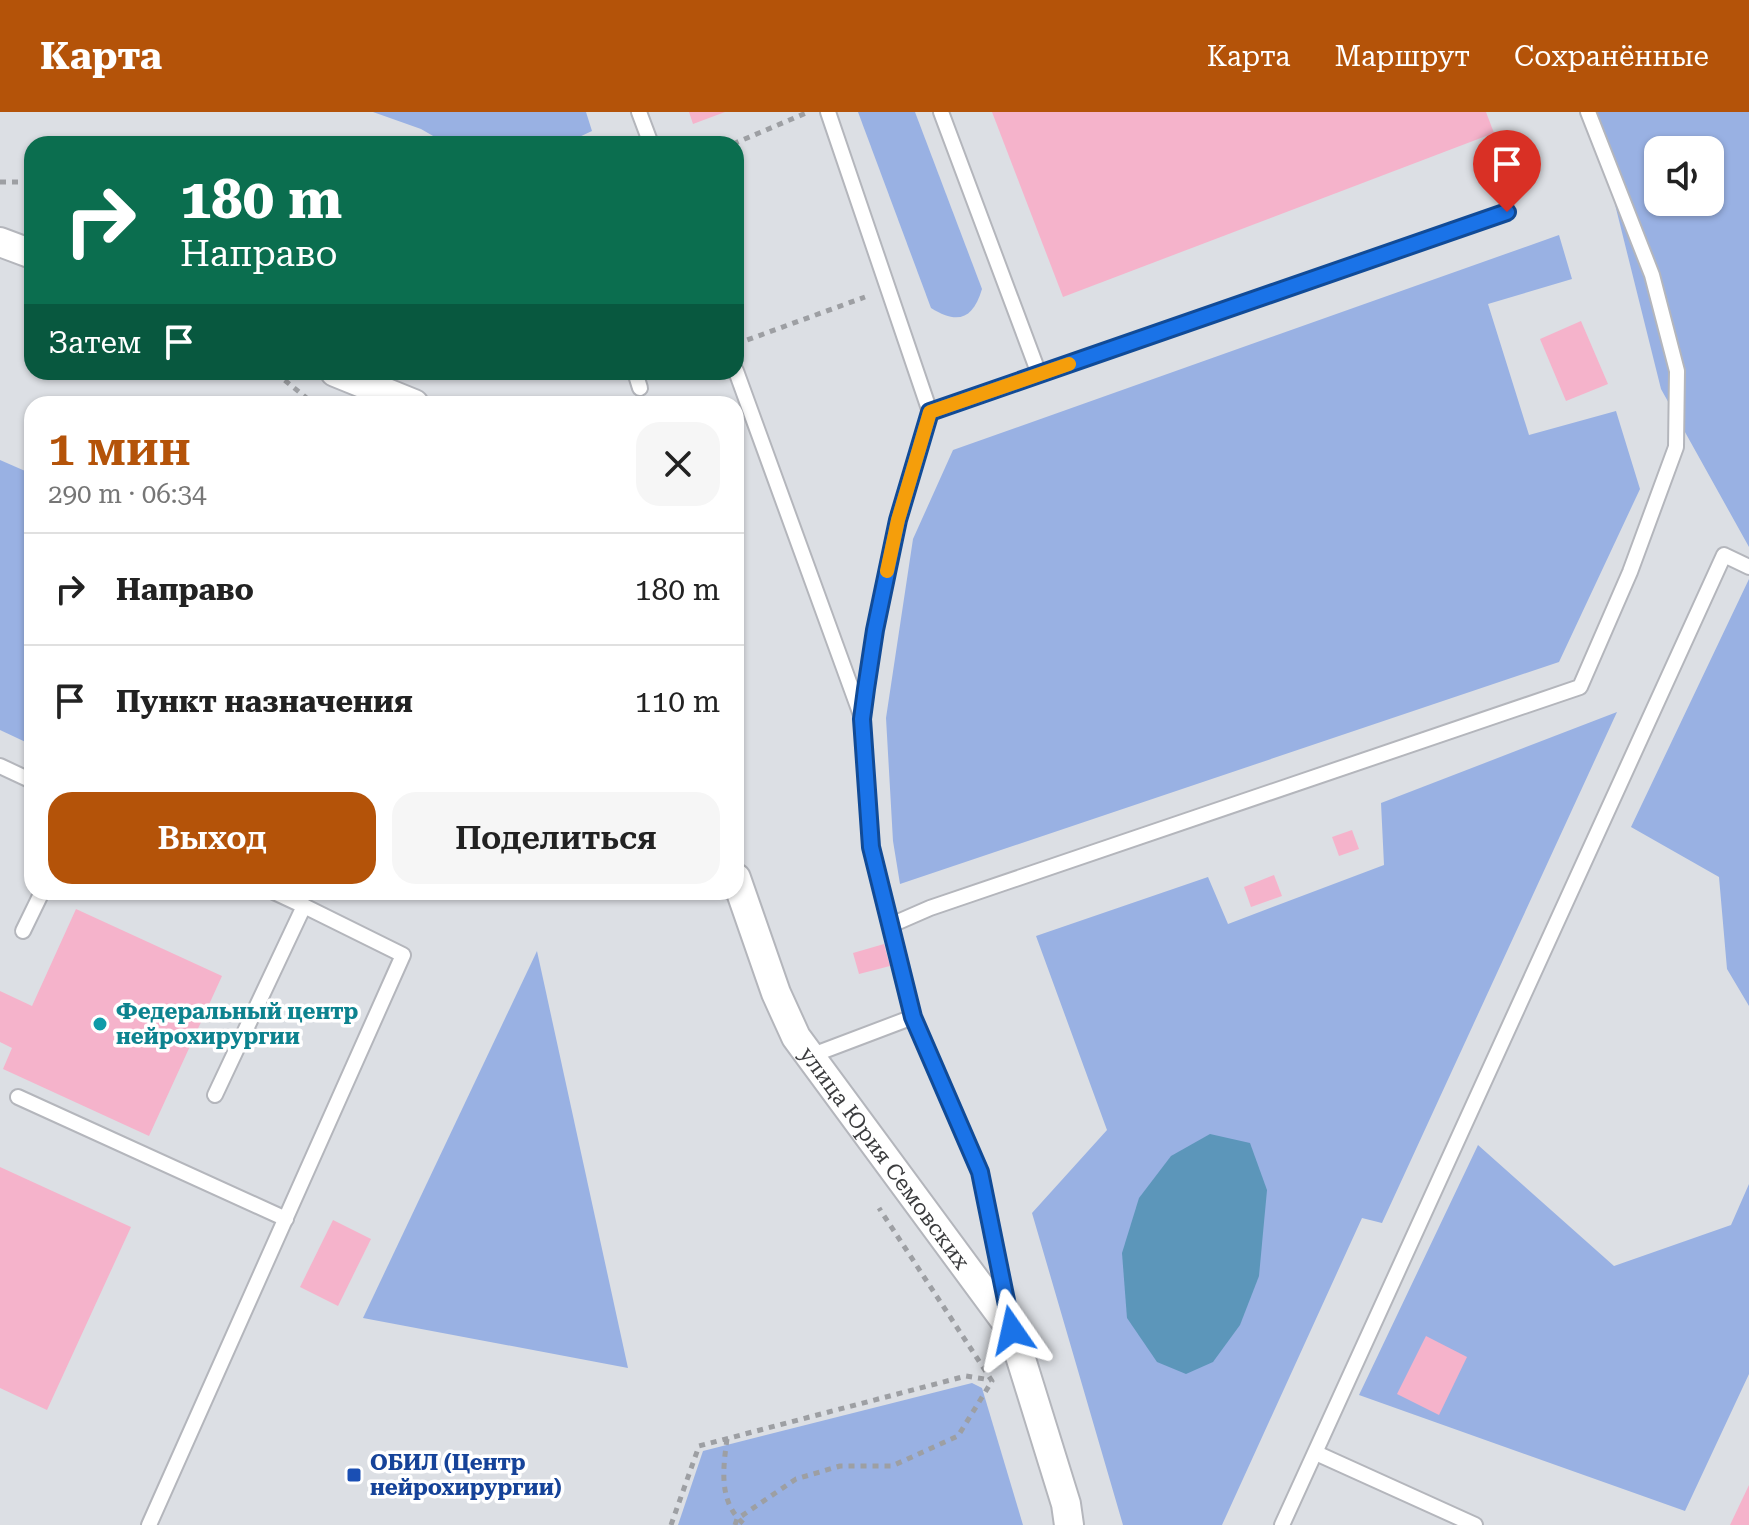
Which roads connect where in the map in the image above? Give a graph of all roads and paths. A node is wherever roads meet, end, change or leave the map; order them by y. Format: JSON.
{"nodes":[{"id":1,"x":639,"y":112,"type":"edge"},
{"id":2,"x":809,"y":112,"type":"edge"},
{"id":3,"x":828,"y":112,"type":"edge"},
{"id":4,"x":941,"y":112,"type":"edge"},
{"id":5,"x":1588,"y":112,"type":"edge"},
{"id":6,"x":648,"y":136,"type":"edge"},
{"id":7,"x":744,"y":139,"type":"edge"},
{"id":8,"x":0,"y":182,"type":"edge"},
{"id":9,"x":24,"y":182,"type":"edge"},
{"id":10,"x":1507,"y":212,"type":"dead end"},
{"id":11,"x":0,"y":242,"type":"edge"},
{"id":12,"x":24,"y":251,"type":"edge"},
{"id":13,"x":888,"y":289,"type":"junction"},
{"id":14,"x":744,"y":341,"type":"edge"},
{"id":15,"x":1039,"y":374,"type":"junction"},
{"id":16,"x":284,"y":380,"type":"edge"},
{"id":17,"x":355,"y":380,"type":"edge"},
{"id":18,"x":638,"y":380,"type":"edge"},
{"id":19,"x":739,"y":380,"type":"edge"},
{"id":20,"x":640,"y":388,"type":"dead end"},
{"id":21,"x":304,"y":396,"type":"edge"},
{"id":22,"x":394,"y":396,"type":"edge"},
{"id":23,"x":930,"y":412,"type":"junction"},
{"id":24,"x":1749,"y":567,"type":"edge"},
{"id":25,"x":862,"y":719,"type":"junction"},
{"id":26,"x":0,"y":766,"type":"edge"},
{"id":27,"x":24,"y":777,"type":"edge"},
{"id":28,"x":38,"y":900,"type":"edge"},
{"id":29,"x":291,"y":900,"type":"edge"},
{"id":30,"x":744,"y":900,"type":"edge"},
{"id":31,"x":304,"y":906,"type":"junction"},
{"id":32,"x":891,"y":925,"type":"junction"},
{"id":33,"x":23,"y":931,"type":"dead end"},
{"id":34,"x":913,"y":1017,"type":"junction"},
{"id":35,"x":810,"y":1056,"type":"junction"},
{"id":36,"x":215,"y":1095,"type":"dead end"},
{"id":37,"x":18,"y":1097,"type":"dead end"},
{"id":38,"x":286,"y":1219,"type":"junction"},
{"id":39,"x":1012,"y":1330,"type":"junction"},
{"id":40,"x":992,"y":1381,"type":"junction"},
{"id":41,"x":997,"y":1395,"type":"dead end"},
{"id":42,"x":727,"y":1439,"type":"junction"},
{"id":43,"x":1316,"y":1453,"type":"junction"},
{"id":44,"x":736,"y":1522,"type":"edge"},
{"id":45,"x":149,"y":1525,"type":"edge"},
{"id":46,"x":671,"y":1525,"type":"edge"},
{"id":47,"x":745,"y":1525,"type":"edge"},
{"id":48,"x":1069,"y":1525,"type":"edge"},
{"id":49,"x":1282,"y":1525,"type":"edge"},
{"id":50,"x":1475,"y":1525,"type":"edge"}],
"edges":[{"from":1,"to":6,"type":"lane"},
{"from":2,"to":7,"type":"path"},
{"from":3,"to":13,"type":"lane"},
{"from":4,"to":15,"type":"lane"},
{"from":5,"to":32,"type":"lane"},
{"from":8,"to":9,"type":"path"},
{"from":10,"to":15,"type":"lane"},
{"from":11,"to":12,"type":"street"},
{"from":13,"to":14,"type":"path"},
{"from":13,"to":23,"type":"lane"},
{"from":15,"to":23,"type":"lane"},
{"from":16,"to":21,"type":"path"},
{"from":17,"to":22,"type":"street"},
{"from":18,"to":20,"type":"lane"},
{"from":19,"to":25,"type":"lane"},
{"from":23,"to":25,"type":"lane"},
{"from":24,"to":43,"type":"lane"},
{"from":25,"to":32,"type":"lane"},
{"from":26,"to":27,"type":"lane"},
{"from":28,"to":33,"type":"lane"},
{"from":29,"to":31,"type":"lane"},
{"from":30,"to":35,"type":"street","name":"улица Юрия Семовских"},
{"from":31,"to":36,"type":"lane"},
{"from":31,"to":38,"type":"lane"},
{"from":32,"to":34,"type":"lane"},
{"from":34,"to":35,"type":"lane"},
{"from":34,"to":39,"type":"lane"},
{"from":35,"to":39,"type":"street","name":"улица Юрия Семовских"},
{"from":37,"to":38,"type":"lane"},
{"from":38,"to":45,"type":"lane"},
{"from":39,"to":48,"type":"street","name":"улица Юрия Семовских"},
{"from":40,"to":41,"type":"path"},
{"from":40,"to":42,"type":"path"},
{"from":40,"to":44,"type":"path"},
{"from":42,"to":44,"type":"path"},
{"from":42,"to":46,"type":"path"},
{"from":43,"to":49,"type":"lane"},
{"from":43,"to":50,"type":"lane"},
{"from":44,"to":47,"type":"path"}]}
